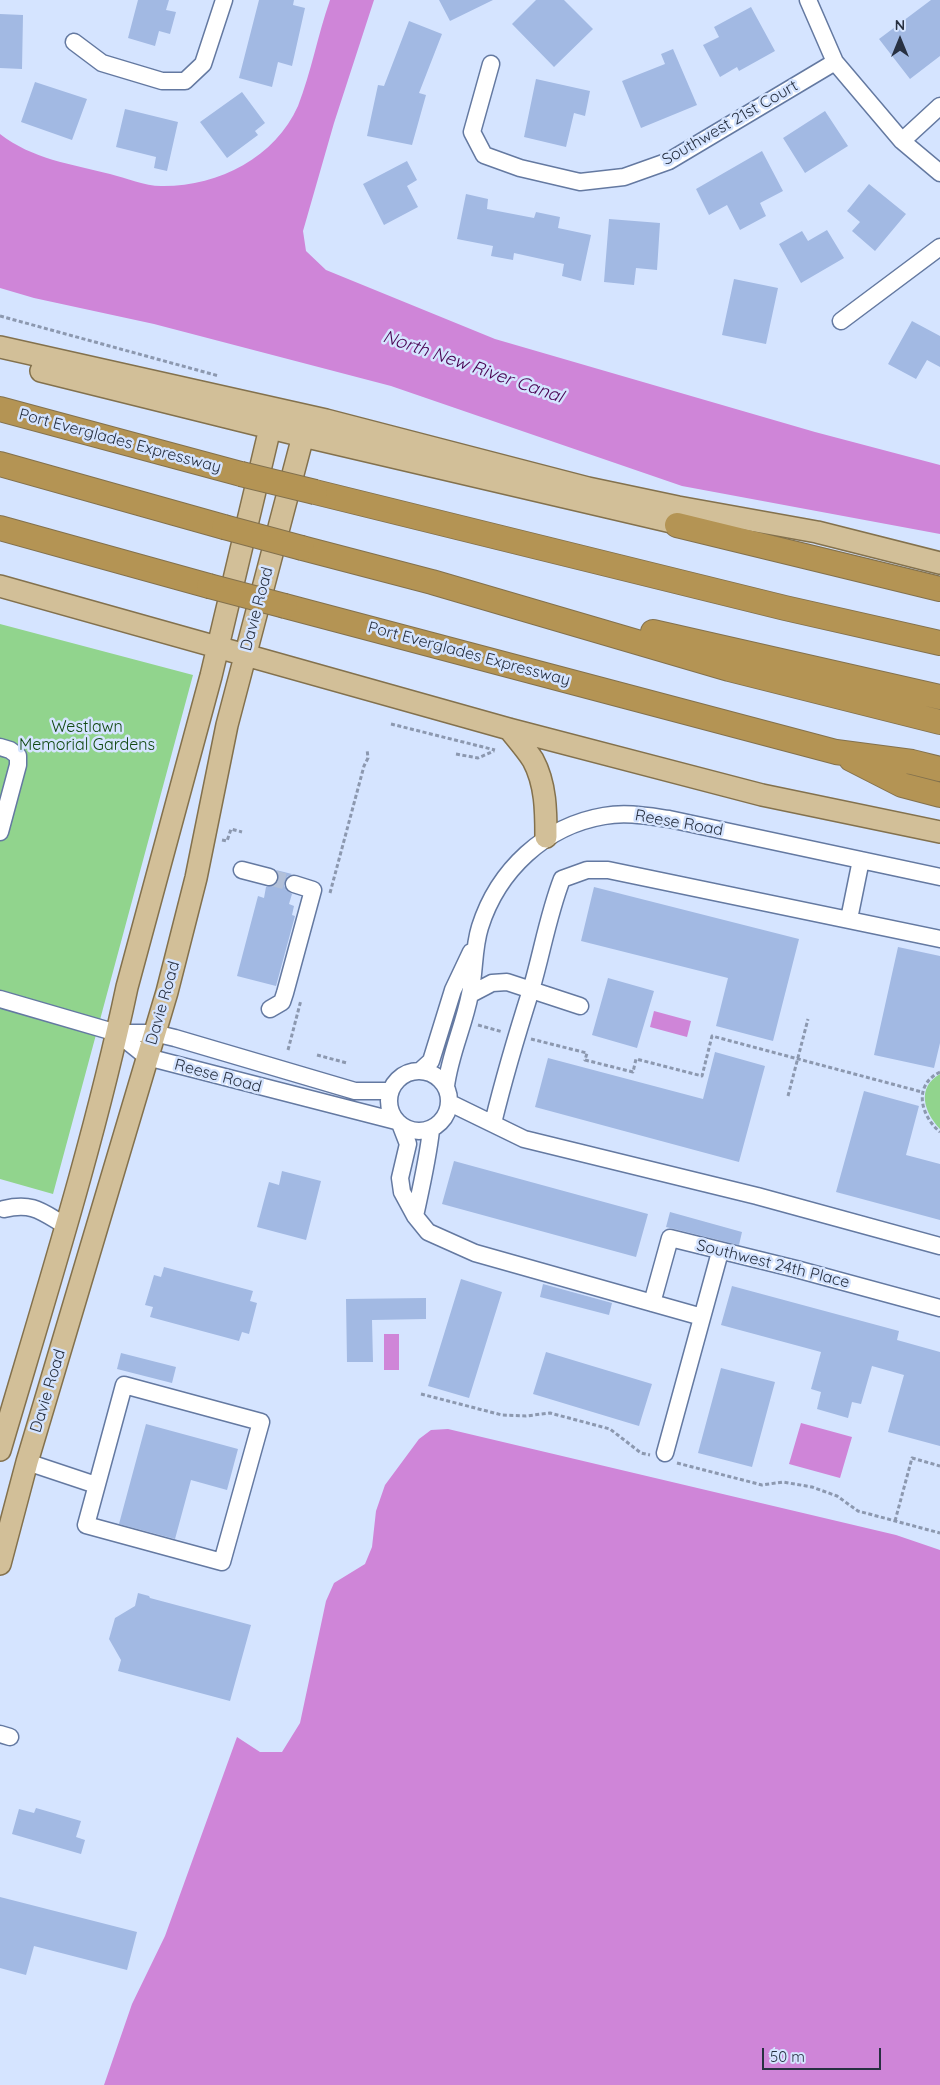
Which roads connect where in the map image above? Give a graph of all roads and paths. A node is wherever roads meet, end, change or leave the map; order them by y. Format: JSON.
{"nodes":[{"id":1,"x":224,"y":0,"type":"edge"},
{"id":2,"x":808,"y":0,"type":"edge"},
{"id":3,"x":74,"y":42,"type":"dead end"},
{"id":4,"x":835,"y":62,"type":"junction"},
{"id":5,"x":491,"y":64,"type":"dead end"},
{"id":6,"x":940,"y":106,"type":"edge"},
{"id":7,"x":902,"y":141,"type":"junction"},
{"id":8,"x":940,"y":174,"type":"edge"},
{"id":9,"x":940,"y":246,"type":"edge"},
{"id":10,"x":0,"y":316,"type":"edge"},
{"id":11,"x":841,"y":320,"type":"dead end"},
{"id":12,"x":0,"y":348,"type":"edge"},
{"id":13,"x":0,"y":361,"type":"edge"},
{"id":14,"x":224,"y":377,"type":"dead end"},
{"id":15,"x":0,"y":409,"type":"edge"},
{"id":16,"x":270,"y":428,"type":"junction"},
{"id":17,"x":303,"y":436,"type":"junction"},
{"id":18,"x":0,"y":464,"type":"edge"},
{"id":19,"x":676,"y":524,"type":"junction"},
{"id":20,"x":0,"y":528,"type":"edge"},
{"id":21,"x":937,"y":562,"type":"edge"},
{"id":22,"x":432,"y":582,"type":"junction"},
{"id":23,"x":0,"y":586,"type":"edge"},
{"id":24,"x":940,"y":589,"type":"edge"},
{"id":25,"x":940,"y":643,"type":"edge"},
{"id":26,"x":217,"y":646,"type":"junction"},
{"id":27,"x":246,"y":654,"type":"junction"},
{"id":28,"x":940,"y":697,"type":"edge"},
{"id":29,"x":940,"y":722,"type":"edge"},
{"id":30,"x":391,"y":724,"type":"dead end"},
{"id":31,"x":510,"y":728,"type":"junction"},
{"id":32,"x":0,"y":747,"type":"edge"},
{"id":33,"x":836,"y":752,"type":"junction"},
{"id":34,"x":456,"y":754,"type":"dead end"},
{"id":35,"x":940,"y":769,"type":"edge"},
{"id":36,"x":940,"y":796,"type":"edge"},
{"id":37,"x":0,"y":832,"type":"edge"},
{"id":38,"x":940,"y":832,"type":"edge"},
{"id":39,"x":546,"y":837,"type":"junction"},
{"id":40,"x":861,"y":860,"type":"junction"},
{"id":41,"x":242,"y":870,"type":"dead end"},
{"id":42,"x":269,"y":877,"type":"tunnel mouth"},
{"id":43,"x":940,"y":877,"type":"edge"},
{"id":44,"x":294,"y":884,"type":"tunnel mouth"},
{"id":45,"x":849,"y":919,"type":"junction"},
{"id":46,"x":940,"y":939,"type":"edge"},
{"id":47,"x":476,"y":941,"type":"junction"},
{"id":48,"x":530,"y":990,"type":"junction"},
{"id":49,"x":471,"y":994,"type":"junction"},
{"id":50,"x":0,"y":999,"type":"edge"},
{"id":51,"x":580,"y":1006,"type":"dead end"},
{"id":52,"x":270,"y":1009,"type":"dead end"},
{"id":53,"x":808,"y":1020,"type":"dead end"},
{"id":54,"x":462,"y":1021,"type":"junction"},
{"id":55,"x":118,"y":1033,"type":"junction"},
{"id":56,"x":154,"y":1033,"type":"junction"},
{"id":57,"x":516,"y":1035,"type":"junction"},
{"id":58,"x":317,"y":1055,"type":"dead end"},
{"id":59,"x":147,"y":1057,"type":"junction"},
{"id":60,"x":798,"y":1058,"type":"junction"},
{"id":61,"x":347,"y":1062,"type":"dead end"},
{"id":62,"x":420,"y":1071,"type":"junction"},
{"id":63,"x":940,"y":1072,"type":"edge"},
{"id":64,"x":446,"y":1086,"type":"junction"},
{"id":65,"x":390,"y":1091,"type":"junction"},
{"id":66,"x":922,"y":1092,"type":"junction"},
{"id":67,"x":788,"y":1096,"type":"dead end"},
{"id":68,"x":450,"y":1103,"type":"junction"},
{"id":69,"x":398,"y":1123,"type":"junction"},
{"id":70,"x":493,"y":1123,"type":"junction"},
{"id":71,"x":431,"y":1130,"type":"junction"},
{"id":72,"x":940,"y":1132,"type":"edge"},
{"id":73,"x":1,"y":1213,"type":"edge"},
{"id":74,"x":415,"y":1216,"type":"junction"},
{"id":75,"x":66,"y":1226,"type":"junction"},
{"id":76,"x":940,"y":1246,"type":"edge"},
{"id":77,"x":720,"y":1252,"type":"junction"},
{"id":78,"x":652,"y":1303,"type":"junction"},
{"id":79,"x":940,"y":1308,"type":"edge"},
{"id":80,"x":702,"y":1317,"type":"junction"},
{"id":81,"x":422,"y":1394,"type":"dead end"},
{"id":82,"x":0,"y":1450,"type":"edge"},
{"id":83,"x":664,"y":1457,"type":"junction"},
{"id":84,"x":27,"y":1462,"type":"junction"},
{"id":85,"x":940,"y":1466,"type":"edge"},
{"id":86,"x":96,"y":1485,"type":"junction"},
{"id":87,"x":895,"y":1521,"type":"junction"},
{"id":88,"x":940,"y":1533,"type":"edge"},
{"id":89,"x":0,"y":1564,"type":"edge"}],
"edges":[{"from":1,"to":3,"type":"street"},
{"from":2,"to":4,"type":"street"},
{"from":4,"to":5,"type":"street","name":"Southwest 21st Court"},
{"from":4,"to":7,"type":"street"},
{"from":6,"to":7,"type":"street"},
{"from":7,"to":8,"type":"street"},
{"from":9,"to":11,"type":"street"},
{"from":10,"to":14,"type":"path"},
{"from":12,"to":21,"type":"main road"},
{"from":13,"to":16,"type":"main road"},
{"from":15,"to":25,"type":"highway","name":"Port Everglades Expressway","bridge":true},
{"from":16,"to":17,"type":"main road"},
{"from":16,"to":26,"type":"main road","name":"Davie Road"},
{"from":17,"to":19,"type":"main road"},
{"from":17,"to":27,"type":"main road","name":"Davie Road"},
{"from":18,"to":22,"type":"highway","bridge":true},
{"from":19,"to":21,"type":"main road"},
{"from":19,"to":24,"type":"highway"},
{"from":20,"to":33,"type":"highway","name":"Port Everglades Expressway","bridge":true},
{"from":22,"to":28,"type":"highway"},
{"from":22,"to":29,"type":"highway"},
{"from":23,"to":26,"type":"main road"},
{"from":26,"to":27,"type":"main road"},
{"from":26,"to":55,"type":"main road","name":"Davie Road"},
{"from":27,"to":31,"type":"main road"},
{"from":27,"to":56,"type":"main road","name":"Davie Road"},
{"from":30,"to":34,"type":"path"},
{"from":31,"to":38,"type":"main road"},
{"from":31,"to":39,"type":"main road"},
{"from":32,"to":37,"type":"street"},
{"from":33,"to":35,"type":"highway","name":"Port Everglades Expressway"},
{"from":33,"to":36,"type":"highway"},
{"from":39,"to":40,"type":"street","name":"Reese Road"},
{"from":39,"to":47,"type":"street","name":"Reese Road"},
{"from":40,"to":43,"type":"street","name":"Reese Road"},
{"from":40,"to":45,"type":"street"},
{"from":41,"to":42,"type":"street"},
{"from":44,"to":52,"type":"street"},
{"from":45,"to":46,"type":"street"},
{"from":45,"to":48,"type":"street"},
{"from":47,"to":49,"type":"street","name":"Reese Road"},
{"from":47,"to":62,"type":"street","name":"Reese Road"},
{"from":48,"to":49,"type":"street"},
{"from":48,"to":51,"type":"street"},
{"from":48,"to":57,"type":"street"},
{"from":49,"to":54,"type":"street","name":"Reese Road"},
{"from":50,"to":55,"type":"street"},
{"from":53,"to":60,"type":"path"},
{"from":54,"to":57,"type":"path"},
{"from":54,"to":64,"type":"street","name":"Reese Road"},
{"from":55,"to":56,"type":"street","name":"Reese Road"},
{"from":55,"to":59,"type":"street","name":"Reese Road"},
{"from":55,"to":75,"type":"main road","name":"Davie Road"},
{"from":56,"to":59,"type":"main road","name":"Davie Road"},
{"from":56,"to":65,"type":"street","name":"Reese Road"},
{"from":57,"to":60,"type":"path"},
{"from":57,"to":70,"type":"street"},
{"from":58,"to":61,"type":"path"},
{"from":59,"to":69,"type":"street","name":"Reese Road"},
{"from":59,"to":84,"type":"main road","name":"Davie Road"},
{"from":60,"to":66,"type":"path"},
{"from":60,"to":67,"type":"path"},
{"from":62,"to":64,"type":"street"},
{"from":62,"to":65,"type":"street"},
{"from":63,"to":66,"type":"path"},
{"from":64,"to":68,"type":"street"},
{"from":65,"to":69,"type":"street"},
{"from":66,"to":72,"type":"path"},
{"from":68,"to":70,"type":"street"},
{"from":68,"to":71,"type":"street"},
{"from":69,"to":71,"type":"street"},
{"from":69,"to":74,"type":"street"},
{"from":70,"to":76,"type":"street"},
{"from":71,"to":74,"type":"street"},
{"from":73,"to":75,"type":"street"},
{"from":74,"to":78,"type":"street"},
{"from":75,"to":82,"type":"main road","name":"Davie Road"},
{"from":77,"to":78,"type":"street","name":"Southwest 24th Place"},
{"from":77,"to":79,"type":"street","name":"Southwest 24th Place"},
{"from":77,"to":80,"type":"street"},
{"from":78,"to":80,"type":"street"},
{"from":80,"to":83,"type":"street"},
{"from":81,"to":83,"type":"path"},
{"from":83,"to":87,"type":"path"},
{"from":84,"to":86,"type":"street"},
{"from":84,"to":89,"type":"main road","name":"Davie Road"},
{"from":85,"to":87,"type":"path"},
{"from":86,"to":86,"type":"street"},
{"from":87,"to":88,"type":"path"}]}
